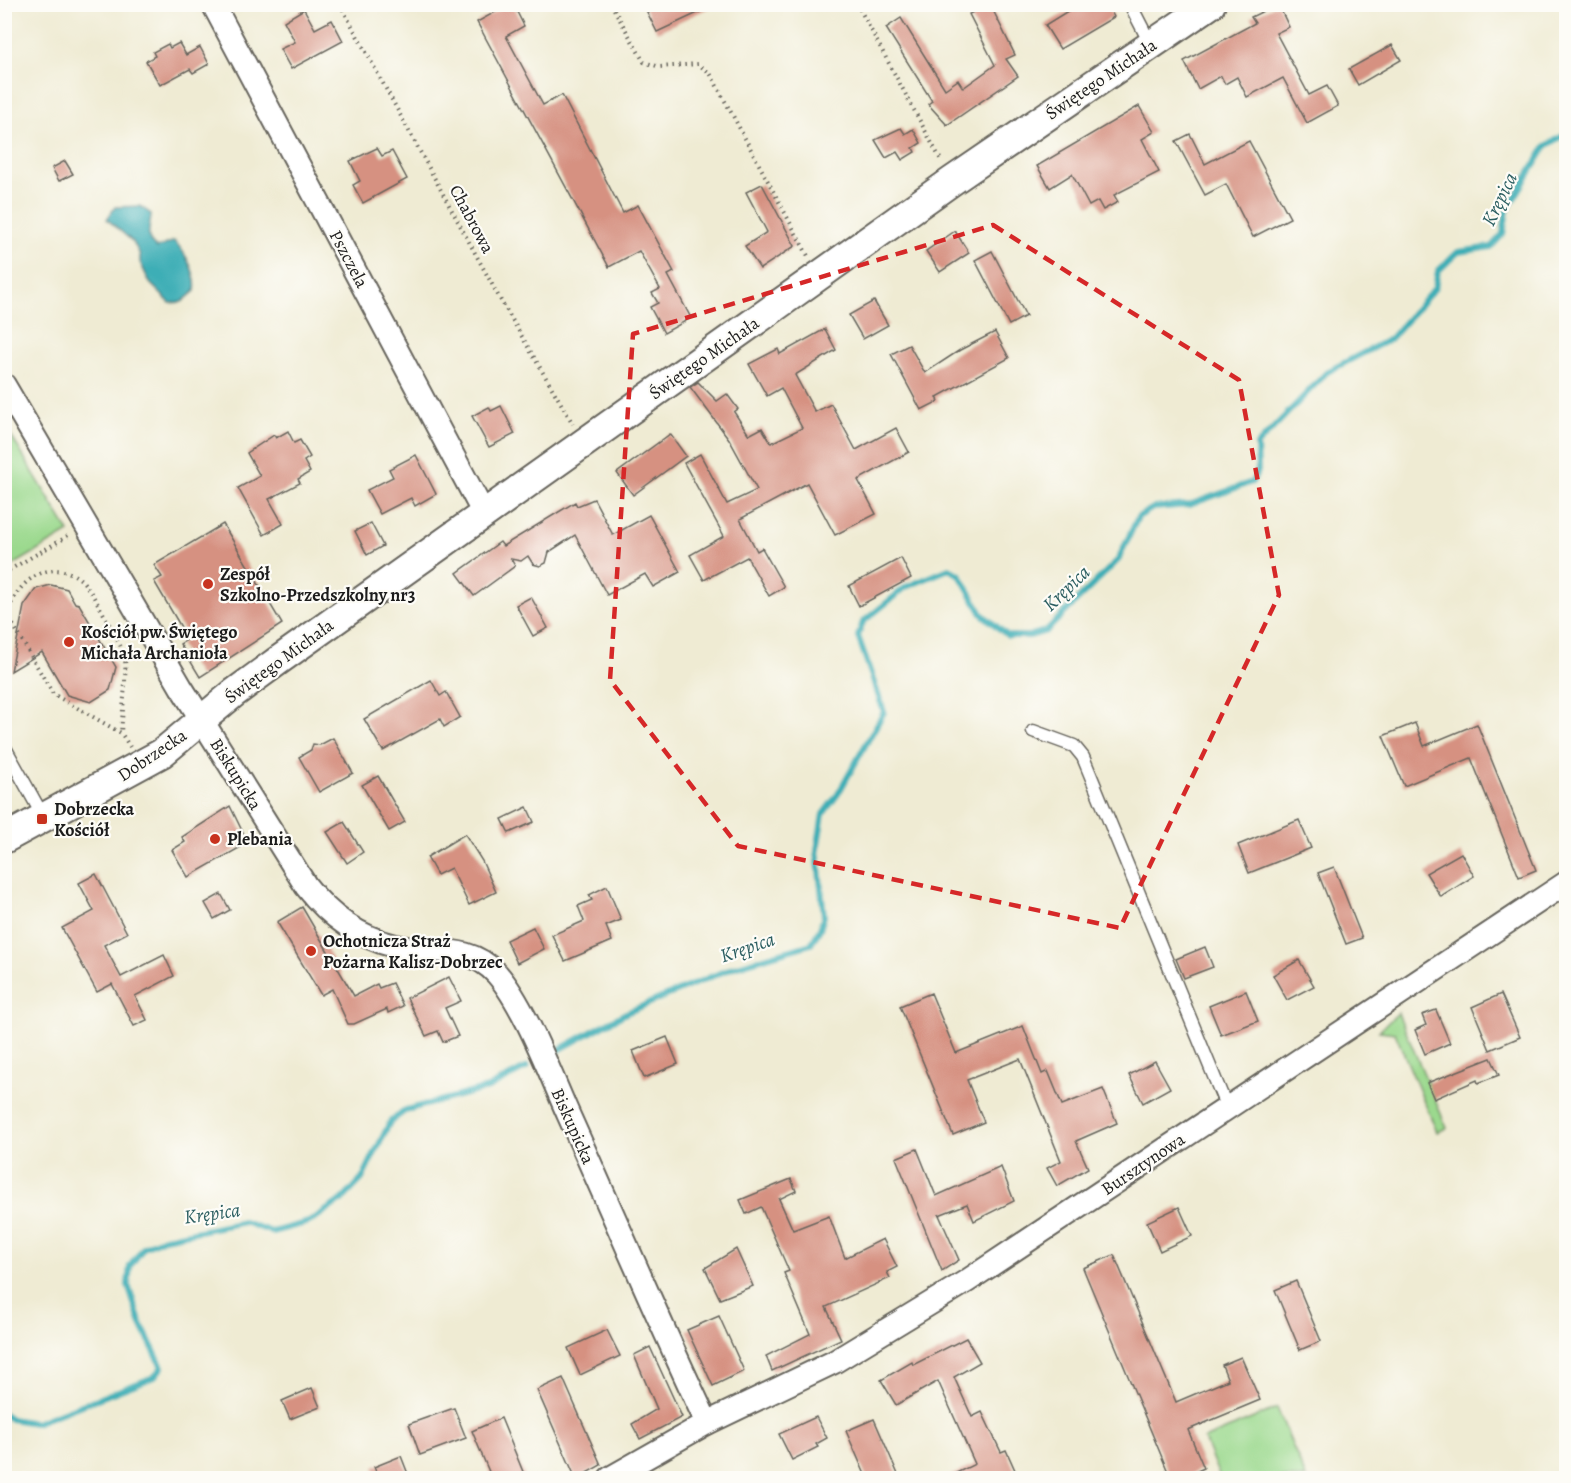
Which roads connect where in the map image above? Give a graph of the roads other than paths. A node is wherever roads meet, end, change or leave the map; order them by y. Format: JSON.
{"nodes":[{"id":1,"x":213,"y":4,"type":"edge"},
{"id":2,"x":1130,"y":4,"type":"edge"},
{"id":3,"x":1211,"y":4,"type":"edge"},
{"id":4,"x":1152,"y":45,"type":"junction"},
{"id":5,"x":4,"y":385,"type":"edge"},
{"id":6,"x":484,"y":514,"type":"junction"},
{"id":7,"x":202,"y":720,"type":"junction"},
{"id":8,"x":1033,"y":731,"type":"dead end"},
{"id":9,"x":4,"y":746,"type":"edge"},
{"id":10,"x":44,"y":818,"type":"junction"},
{"id":11,"x":4,"y":838,"type":"edge"},
{"id":12,"x":1566,"y":883,"type":"edge"},
{"id":13,"x":1227,"y":1108,"type":"junction"},
{"id":14,"x":707,"y":1424,"type":"junction"},
{"id":15,"x":610,"y":1479,"type":"edge"}],
"edges":[{"from":1,"to":6,"type":"street","name":"Pszczela"},
{"from":2,"to":4,"type":"lane"},
{"from":3,"to":4,"type":"street","name":"Świętego Michała"},
{"from":4,"to":6,"type":"street","name":"Świętego Michała"},
{"from":5,"to":7,"type":"street","name":"Biskupicka"},
{"from":6,"to":7,"type":"street","name":"Świętego Michała"},
{"from":7,"to":10,"type":"street","name":"Dobrzecka"},
{"from":7,"to":14,"type":"street","name":"Biskupicka"},
{"from":8,"to":13,"type":"lane"},
{"from":9,"to":10,"type":"lane"},
{"from":10,"to":11,"type":"street","name":"Dobrzecka"},
{"from":12,"to":13,"type":"street","name":"Bursztynowa"},
{"from":13,"to":14,"type":"street","name":"Bursztynowa"},
{"from":14,"to":15,"type":"street","name":"Bursztynowa"}]}
